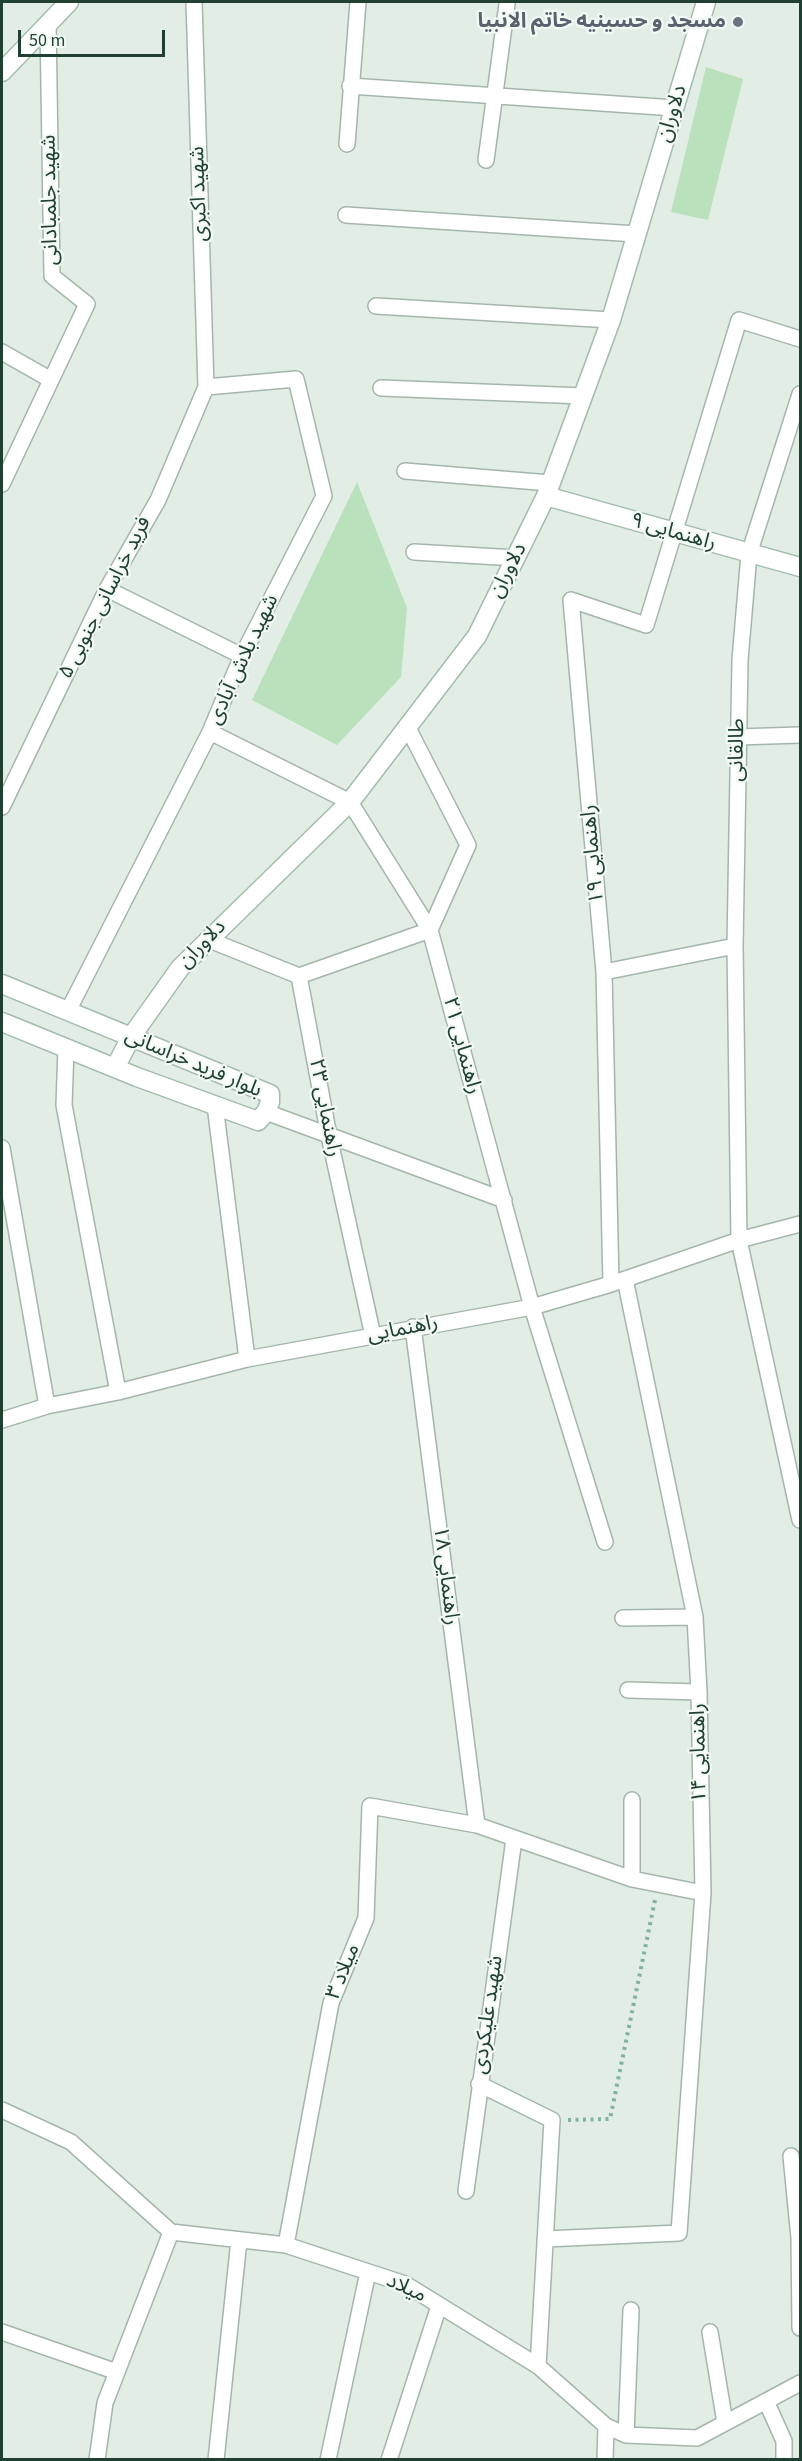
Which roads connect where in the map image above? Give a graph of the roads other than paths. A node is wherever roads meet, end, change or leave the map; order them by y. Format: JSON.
{"nodes":[{"id":1,"x":69,"y":2,"type":"edge"},
{"id":2,"x":194,"y":2,"type":"edge"},
{"id":3,"x":358,"y":2,"type":"edge"},
{"id":4,"x":706,"y":2,"type":"edge"},
{"id":5,"x":507,"y":4,"type":"dead end"},
{"id":6,"x":48,"y":23,"type":"junction"},
{"id":7,"x":2,"y":72,"type":"edge"},
{"id":8,"x":350,"y":86,"type":"junction"},
{"id":9,"x":494,"y":95,"type":"junction"},
{"id":10,"x":675,"y":108,"type":"junction"},
{"id":11,"x":347,"y":144,"type":"dead end"},
{"id":12,"x":486,"y":160,"type":"dead end"},
{"id":13,"x":346,"y":214,"type":"dead end"},
{"id":14,"x":636,"y":234,"type":"junction"},
{"id":15,"x":376,"y":306,"type":"dead end"},
{"id":16,"x":611,"y":320,"type":"junction"},
{"id":17,"x":801,"y":339,"type":"edge"},
{"id":18,"x":2,"y":352,"type":"edge"},
{"id":19,"x":51,"y":380,"type":"junction"},
{"id":20,"x":206,"y":387,"type":"junction"},
{"id":21,"x":381,"y":388,"type":"dead end"},
{"id":22,"x":801,"y":394,"type":"edge"},
{"id":23,"x":583,"y":396,"type":"junction"},
{"id":24,"x":405,"y":471,"type":"dead end"},
{"id":25,"x":2,"y":484,"type":"edge"},
{"id":26,"x":548,"y":490,"type":"junction"},
{"id":27,"x":676,"y":534,"type":"junction"},
{"id":28,"x":414,"y":552,"type":"dead end"},
{"id":29,"x":749,"y":554,"type":"junction"},
{"id":30,"x":516,"y":558,"type":"junction"},
{"id":31,"x":801,"y":567,"type":"edge"},
{"id":32,"x":107,"y":589,"type":"junction"},
{"id":33,"x":242,"y":656,"type":"junction"},
{"id":34,"x":408,"y":728,"type":"junction"},
{"id":35,"x":210,"y":732,"type":"junction"},
{"id":36,"x":801,"y":735,"type":"edge"},
{"id":37,"x":738,"y":737,"type":"junction"},
{"id":38,"x":350,"y":802,"type":"junction"},
{"id":39,"x":2,"y":807,"type":"edge"},
{"id":40,"x":430,"y":930,"type":"junction"},
{"id":41,"x":207,"y":939,"type":"junction"},
{"id":42,"x":735,"y":946,"type":"junction"},
{"id":43,"x":604,"y":972,"type":"junction"},
{"id":44,"x":299,"y":976,"type":"junction"},
{"id":45,"x":2,"y":984,"type":"edge"},
{"id":46,"x":68,"y":1011,"type":"junction"},
{"id":47,"x":2,"y":1022,"type":"edge"},
{"id":48,"x":131,"y":1037,"type":"junction"},
{"id":49,"x":66,"y":1048,"type":"junction"},
{"id":50,"x":115,"y":1068,"type":"junction"},
{"id":51,"x":214,"y":1105,"type":"junction"},
{"id":52,"x":266,"y":1112,"type":"junction"},
{"id":53,"x":329,"y":1136,"type":"junction"},
{"id":54,"x":2,"y":1148,"type":"edge"},
{"id":55,"x":504,"y":1200,"type":"junction"},
{"id":56,"x":801,"y":1224,"type":"edge"},
{"id":57,"x":739,"y":1240,"type":"junction"},
{"id":58,"x":618,"y":1282,"type":"junction"},
{"id":59,"x":532,"y":1307,"type":"junction"},
{"id":60,"x":413,"y":1327,"type":"junction"},
{"id":61,"x":373,"y":1336,"type":"junction"},
{"id":62,"x":247,"y":1359,"type":"junction"},
{"id":63,"x":118,"y":1392,"type":"junction"},
{"id":64,"x":47,"y":1406,"type":"junction"},
{"id":65,"x":2,"y":1420,"type":"edge"},
{"id":66,"x":801,"y":1520,"type":"edge"},
{"id":67,"x":605,"y":1542,"type":"dead end"},
{"id":68,"x":695,"y":1617,"type":"junction"},
{"id":69,"x":622,"y":1618,"type":"dead end"},
{"id":70,"x":628,"y":1690,"type":"dead end"},
{"id":71,"x":699,"y":1692,"type":"junction"},
{"id":72,"x":632,"y":1800,"type":"dead end"},
{"id":73,"x":477,"y":1825,"type":"junction"},
{"id":74,"x":514,"y":1839,"type":"junction"},
{"id":75,"x":632,"y":1880,"type":"junction"},
{"id":76,"x":702,"y":1893,"type":"junction"},
{"id":77,"x":479,"y":2084,"type":"junction"},
{"id":78,"x":2,"y":2110,"type":"edge"},
{"id":79,"x":791,"y":2156,"type":"dead end"},
{"id":80,"x":466,"y":2191,"type":"dead end"},
{"id":81,"x":171,"y":2232,"type":"junction"},
{"id":82,"x":800,"y":2238,"type":"edge"},
{"id":83,"x":545,"y":2239,"type":"junction"},
{"id":84,"x":238,"y":2240,"type":"junction"},
{"id":85,"x":286,"y":2245,"type":"junction"},
{"id":86,"x":368,"y":2272,"type":"junction"},
{"id":87,"x":440,"y":2306,"type":"junction"},
{"id":88,"x":631,"y":2310,"type":"dead end"},
{"id":89,"x":801,"y":2328,"type":"edge"},
{"id":90,"x":2,"y":2332,"type":"edge"},
{"id":91,"x":710,"y":2332,"type":"dead end"},
{"id":92,"x":538,"y":2366,"type":"junction"},
{"id":93,"x":117,"y":2372,"type":"junction"},
{"id":94,"x":801,"y":2383,"type":"edge"},
{"id":95,"x":766,"y":2401,"type":"junction"},
{"id":96,"x":725,"y":2423,"type":"junction"},
{"id":97,"x":606,"y":2426,"type":"junction"},
{"id":98,"x":626,"y":2435,"type":"junction"},
{"id":99,"x":97,"y":2460,"type":"edge"},
{"id":100,"x":216,"y":2460,"type":"edge"},
{"id":101,"x":328,"y":2460,"type":"edge"},
{"id":102,"x":389,"y":2460,"type":"edge"},
{"id":103,"x":605,"y":2460,"type":"edge"},
{"id":104,"x":784,"y":2460,"type":"edge"}],
"edges":[{"from":1,"to":6,"type":"street"},
{"from":2,"to":20,"type":"street","name":"شهید اکبری"},
{"from":3,"to":8,"type":"street"},
{"from":4,"to":10,"type":"street","name":"دلاوران"},
{"from":5,"to":9,"type":"street"},
{"from":6,"to":7,"type":"street"},
{"from":6,"to":19,"type":"street","name":"شهید جلمبادانی"},
{"from":8,"to":9,"type":"street"},
{"from":8,"to":11,"type":"street"},
{"from":9,"to":10,"type":"street"},
{"from":9,"to":12,"type":"street"},
{"from":10,"to":14,"type":"street","name":"دلاوران"},
{"from":13,"to":14,"type":"street"},
{"from":14,"to":16,"type":"street","name":"دلاوران"},
{"from":15,"to":16,"type":"street"},
{"from":16,"to":23,"type":"street","name":"دلاوران"},
{"from":17,"to":27,"type":"street"},
{"from":18,"to":19,"type":"street"},
{"from":19,"to":25,"type":"street","name":"شهید جلمبادانی"},
{"from":20,"to":32,"type":"street","name":"فرید خراسانی جنوبی ۵"},
{"from":20,"to":33,"type":"street","name":"شهید بلاش آبادی"},
{"from":21,"to":23,"type":"street"},
{"from":22,"to":29,"type":"street","name":"طالقانی"},
{"from":23,"to":26,"type":"street","name":"دلاوران"},
{"from":24,"to":26,"type":"street"},
{"from":26,"to":27,"type":"street","name":"راهنمایی ۹"},
{"from":26,"to":30,"type":"street","name":"دلاوران"},
{"from":27,"to":29,"type":"street","name":"راهنمایی ۹"},
{"from":27,"to":43,"type":"street","name":"راهنمایی ۱۹"},
{"from":28,"to":30,"type":"street"},
{"from":29,"to":31,"type":"street","name":"راهنمایی ۹"},
{"from":29,"to":37,"type":"street","name":"طالقانی"},
{"from":30,"to":34,"type":"street","name":"دلاوران"},
{"from":32,"to":33,"type":"street"},
{"from":32,"to":39,"type":"street","name":"فرید خراسانی جنوبی ۵"},
{"from":33,"to":35,"type":"street","name":"شهید بلاش آبادی"},
{"from":34,"to":38,"type":"street","name":"دلاوران"},
{"from":34,"to":40,"type":"street"},
{"from":35,"to":38,"type":"street"},
{"from":35,"to":46,"type":"street","name":"شهید بلاش آبادی"},
{"from":36,"to":37,"type":"street"},
{"from":37,"to":42,"type":"street","name":"طالقانی"},
{"from":38,"to":40,"type":"street","name":"راهنمایی ۲۱"},
{"from":38,"to":41,"type":"street","name":"دلاوران"},
{"from":40,"to":44,"type":"street"},
{"from":40,"to":55,"type":"street","name":"راهنمایی ۲۱"},
{"from":41,"to":44,"type":"street"},
{"from":41,"to":48,"type":"street","name":"دلاوران"},
{"from":42,"to":43,"type":"street"},
{"from":42,"to":57,"type":"street","name":"طالقانی"},
{"from":43,"to":58,"type":"street","name":"راهنمایی ۱۹"},
{"from":44,"to":53,"type":"street","name":"راهنمایی ۲۳"},
{"from":45,"to":46,"type":"street","name":"بلوار فرید خراسانی"},
{"from":46,"to":48,"type":"street","name":"بلوار فرید خراسانی"},
{"from":47,"to":49,"type":"street","name":"بلوار فرید خراسانی"},
{"from":48,"to":50,"type":"street","name":"دلاوران"},
{"from":48,"to":52,"type":"street","name":"بلوار فرید خراسانی"},
{"from":49,"to":50,"type":"street","name":"بلوار فرید خراسانی"},
{"from":49,"to":63,"type":"street"},
{"from":50,"to":51,"type":"street","name":"بلوار فرید خراسانی"},
{"from":51,"to":52,"type":"street","name":"بلوار فرید خراسانی"},
{"from":51,"to":62,"type":"street"},
{"from":52,"to":53,"type":"street"},
{"from":53,"to":55,"type":"street"},
{"from":53,"to":61,"type":"street","name":"راهنمایی ۲۳"},
{"from":54,"to":64,"type":"street"},
{"from":55,"to":59,"type":"street","name":"راهنمایی ۲۱"},
{"from":56,"to":57,"type":"street","name":"راهنمایی"},
{"from":57,"to":58,"type":"street","name":"راهنمایی"},
{"from":57,"to":66,"type":"street","name":"طالقانی"},
{"from":58,"to":59,"type":"street","name":"راهنمایی"},
{"from":58,"to":68,"type":"street","name":"راهنمایی ۱۴"},
{"from":59,"to":60,"type":"street","name":"راهنمایی"},
{"from":59,"to":67,"type":"street","name":"راهنمایی ۲۱"},
{"from":60,"to":61,"type":"street","name":"راهنمایی"},
{"from":60,"to":73,"type":"street","name":"راهنمایی ۱۸"},
{"from":61,"to":62,"type":"street","name":"راهنمایی"},
{"from":62,"to":63,"type":"street","name":"راهنمایی"},
{"from":63,"to":64,"type":"street","name":"راهنمایی"},
{"from":64,"to":65,"type":"street","name":"راهنمایی"},
{"from":68,"to":69,"type":"street"},
{"from":68,"to":71,"type":"street","name":"راهنمایی ۱۴"},
{"from":70,"to":71,"type":"street"},
{"from":71,"to":76,"type":"street","name":"راهنمایی ۱۴"},
{"from":72,"to":75,"type":"street"},
{"from":73,"to":74,"type":"street"},
{"from":73,"to":85,"type":"street","name":"میلاد ۳"},
{"from":74,"to":75,"type":"street"},
{"from":74,"to":77,"type":"street","name":"شهید علیکردی"},
{"from":75,"to":76,"type":"street"},
{"from":76,"to":83,"type":"street","name":"راهنمایی ۱۴"},
{"from":77,"to":80,"type":"street","name":"شهید علیکردی"},
{"from":77,"to":83,"type":"street"},
{"from":78,"to":81,"type":"street"},
{"from":79,"to":82,"type":"street"},
{"from":81,"to":84,"type":"street","name":"میلاد"},
{"from":81,"to":93,"type":"street"},
{"from":82,"to":89,"type":"street"},
{"from":83,"to":92,"type":"street"},
{"from":84,"to":85,"type":"street","name":"میلاد"},
{"from":84,"to":100,"type":"street"},
{"from":85,"to":86,"type":"street","name":"میلاد"},
{"from":86,"to":87,"type":"street","name":"میلاد"},
{"from":86,"to":101,"type":"street"},
{"from":87,"to":92,"type":"street","name":"میلاد"},
{"from":87,"to":102,"type":"street"},
{"from":88,"to":98,"type":"street"},
{"from":90,"to":93,"type":"street"},
{"from":91,"to":96,"type":"street"},
{"from":92,"to":97,"type":"street","name":"میلاد"},
{"from":93,"to":99,"type":"street"},
{"from":94,"to":95,"type":"street","name":"میلاد"},
{"from":95,"to":96,"type":"street","name":"میلاد"},
{"from":95,"to":104,"type":"street"},
{"from":96,"to":98,"type":"street","name":"میلاد"},
{"from":97,"to":98,"type":"street","name":"میلاد"},
{"from":97,"to":103,"type":"street"}]}
